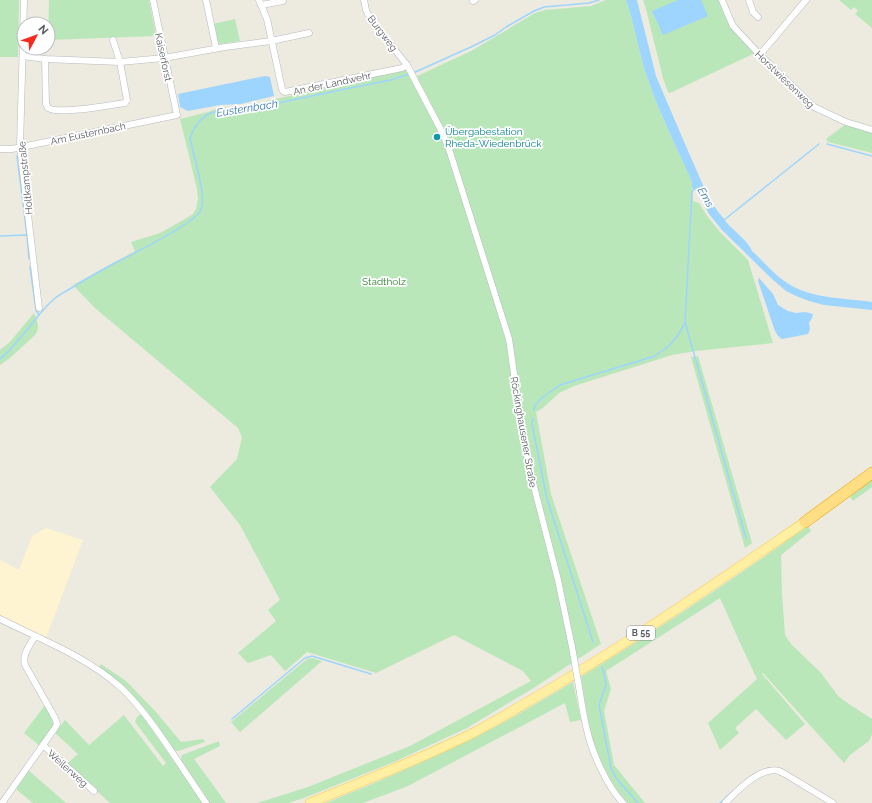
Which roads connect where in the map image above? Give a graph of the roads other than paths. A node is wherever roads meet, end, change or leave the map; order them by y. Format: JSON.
{"nodes":[{"id":1,"x":24,"y":0,"type":"edge"},
{"id":2,"x":152,"y":0,"type":"edge"},
{"id":3,"x":206,"y":0,"type":"edge"},
{"id":4,"x":364,"y":0,"type":"edge"},
{"id":5,"x":722,"y":0,"type":"edge"},
{"id":6,"x":749,"y":0,"type":"edge"},
{"id":7,"x":806,"y":0,"type":"edge"},
{"id":8,"x":283,"y":1,"type":"edge"},
{"id":9,"x":260,"y":3,"type":"edge"},
{"id":10,"x":24,"y":16,"type":"edge"},
{"id":11,"x":758,"y":17,"type":"dead end"},
{"id":12,"x":309,"y":33,"type":"dead end"},
{"id":13,"x":113,"y":40,"type":"dead end"},
{"id":14,"x":271,"y":41,"type":"junction"},
{"id":15,"x":216,"y":48,"type":"junction"},
{"id":16,"x":759,"y":54,"type":"junction"},
{"id":17,"x":23,"y":56,"type":"joint"},
{"id":18,"x":45,"y":58,"type":"junction"},
{"id":19,"x":164,"y":58,"type":"junction"},
{"id":20,"x":120,"y":62,"type":"junction"},
{"id":21,"x":408,"y":67,"type":"junction"},
{"id":22,"x":177,"y":115,"type":"joint"},
{"id":23,"x":872,"y":130,"type":"edge"},
{"id":24,"x":20,"y":147,"type":"junction"},
{"id":25,"x":0,"y":149,"type":"edge"},
{"id":26,"x":39,"y":308,"type":"dead end"},
{"id":27,"x":872,"y":465,"type":"edge"},
{"id":28,"x":872,"y":473,"type":"edge"},
{"id":29,"x":838,"y":498,"type":"junction"},
{"id":30,"x":805,"y":522,"type":"joint"},
{"id":31,"x":0,"y":619,"type":"edge"},
{"id":32,"x":35,"y":636,"type":"junction"},
{"id":33,"x":43,"y":745,"type":"junction"},
{"id":34,"x":94,"y":790,"type":"dead end"},
{"id":35,"x":205,"y":801,"type":"edge"},
{"id":36,"x":2,"y":803,"type":"edge"},
{"id":37,"x":310,"y":803,"type":"edge"},
{"id":38,"x":623,"y":803,"type":"edge"},
{"id":39,"x":725,"y":803,"type":"edge"},
{"id":40,"x":833,"y":803,"type":"edge"}],
"edges":[{"from":1,"to":10,"type":"street","name":"Holtkampstraße"},
{"from":2,"to":19,"type":"street","name":"Kaiserforst"},
{"from":3,"to":15,"type":"street"},
{"from":4,"to":21,"type":"street","name":"Burgweg"},
{"from":5,"to":16,"type":"street","name":"Horstwiesenweg"},
{"from":6,"to":11,"type":"street"},
{"from":7,"to":16,"type":"street"},
{"from":8,"to":9,"type":"street"},
{"from":9,"to":14,"type":"street"},
{"from":12,"to":14,"type":"street"},
{"from":13,"to":20,"type":"street"},
{"from":14,"to":15,"type":"street"},
{"from":14,"to":21,"type":"street","name":"An der Landwehr"},
{"from":15,"to":19,"type":"street"},
{"from":16,"to":23,"type":"street","name":"Horstwiesenweg"},
{"from":17,"to":18,"type":"street"},
{"from":17,"to":24,"type":"street","name":"Holtkampstraße"},
{"from":18,"to":20,"type":"street"},
{"from":18,"to":20,"type":"street"},
{"from":19,"to":20,"type":"street"},
{"from":19,"to":22,"type":"street","name":"Kaiserforst"},
{"from":21,"to":38,"type":"street","name":"Röckinghausener Straße","bridge":true},
{"from":22,"to":24,"type":"street","name":"Am Eusternbach"},
{"from":24,"to":25,"type":"street","name":"Am Eusternbach"},
{"from":24,"to":26,"type":"street","name":"Holtkampstraße"},
{"from":27,"to":29,"type":"highway","number":"B 55"},
{"from":28,"to":29,"type":"highway","number":"B 55"},
{"from":29,"to":30,"type":"highway","number":"B 55"},
{"from":30,"to":37,"type":"main road","number":"B 55"},
{"from":31,"to":32,"type":"street"},
{"from":32,"to":33,"type":"street"},
{"from":32,"to":35,"type":"street"},
{"from":33,"to":34,"type":"street","name":"Weilerweg"},
{"from":33,"to":36,"type":"street"},
{"from":39,"to":40,"type":"street"}]}
